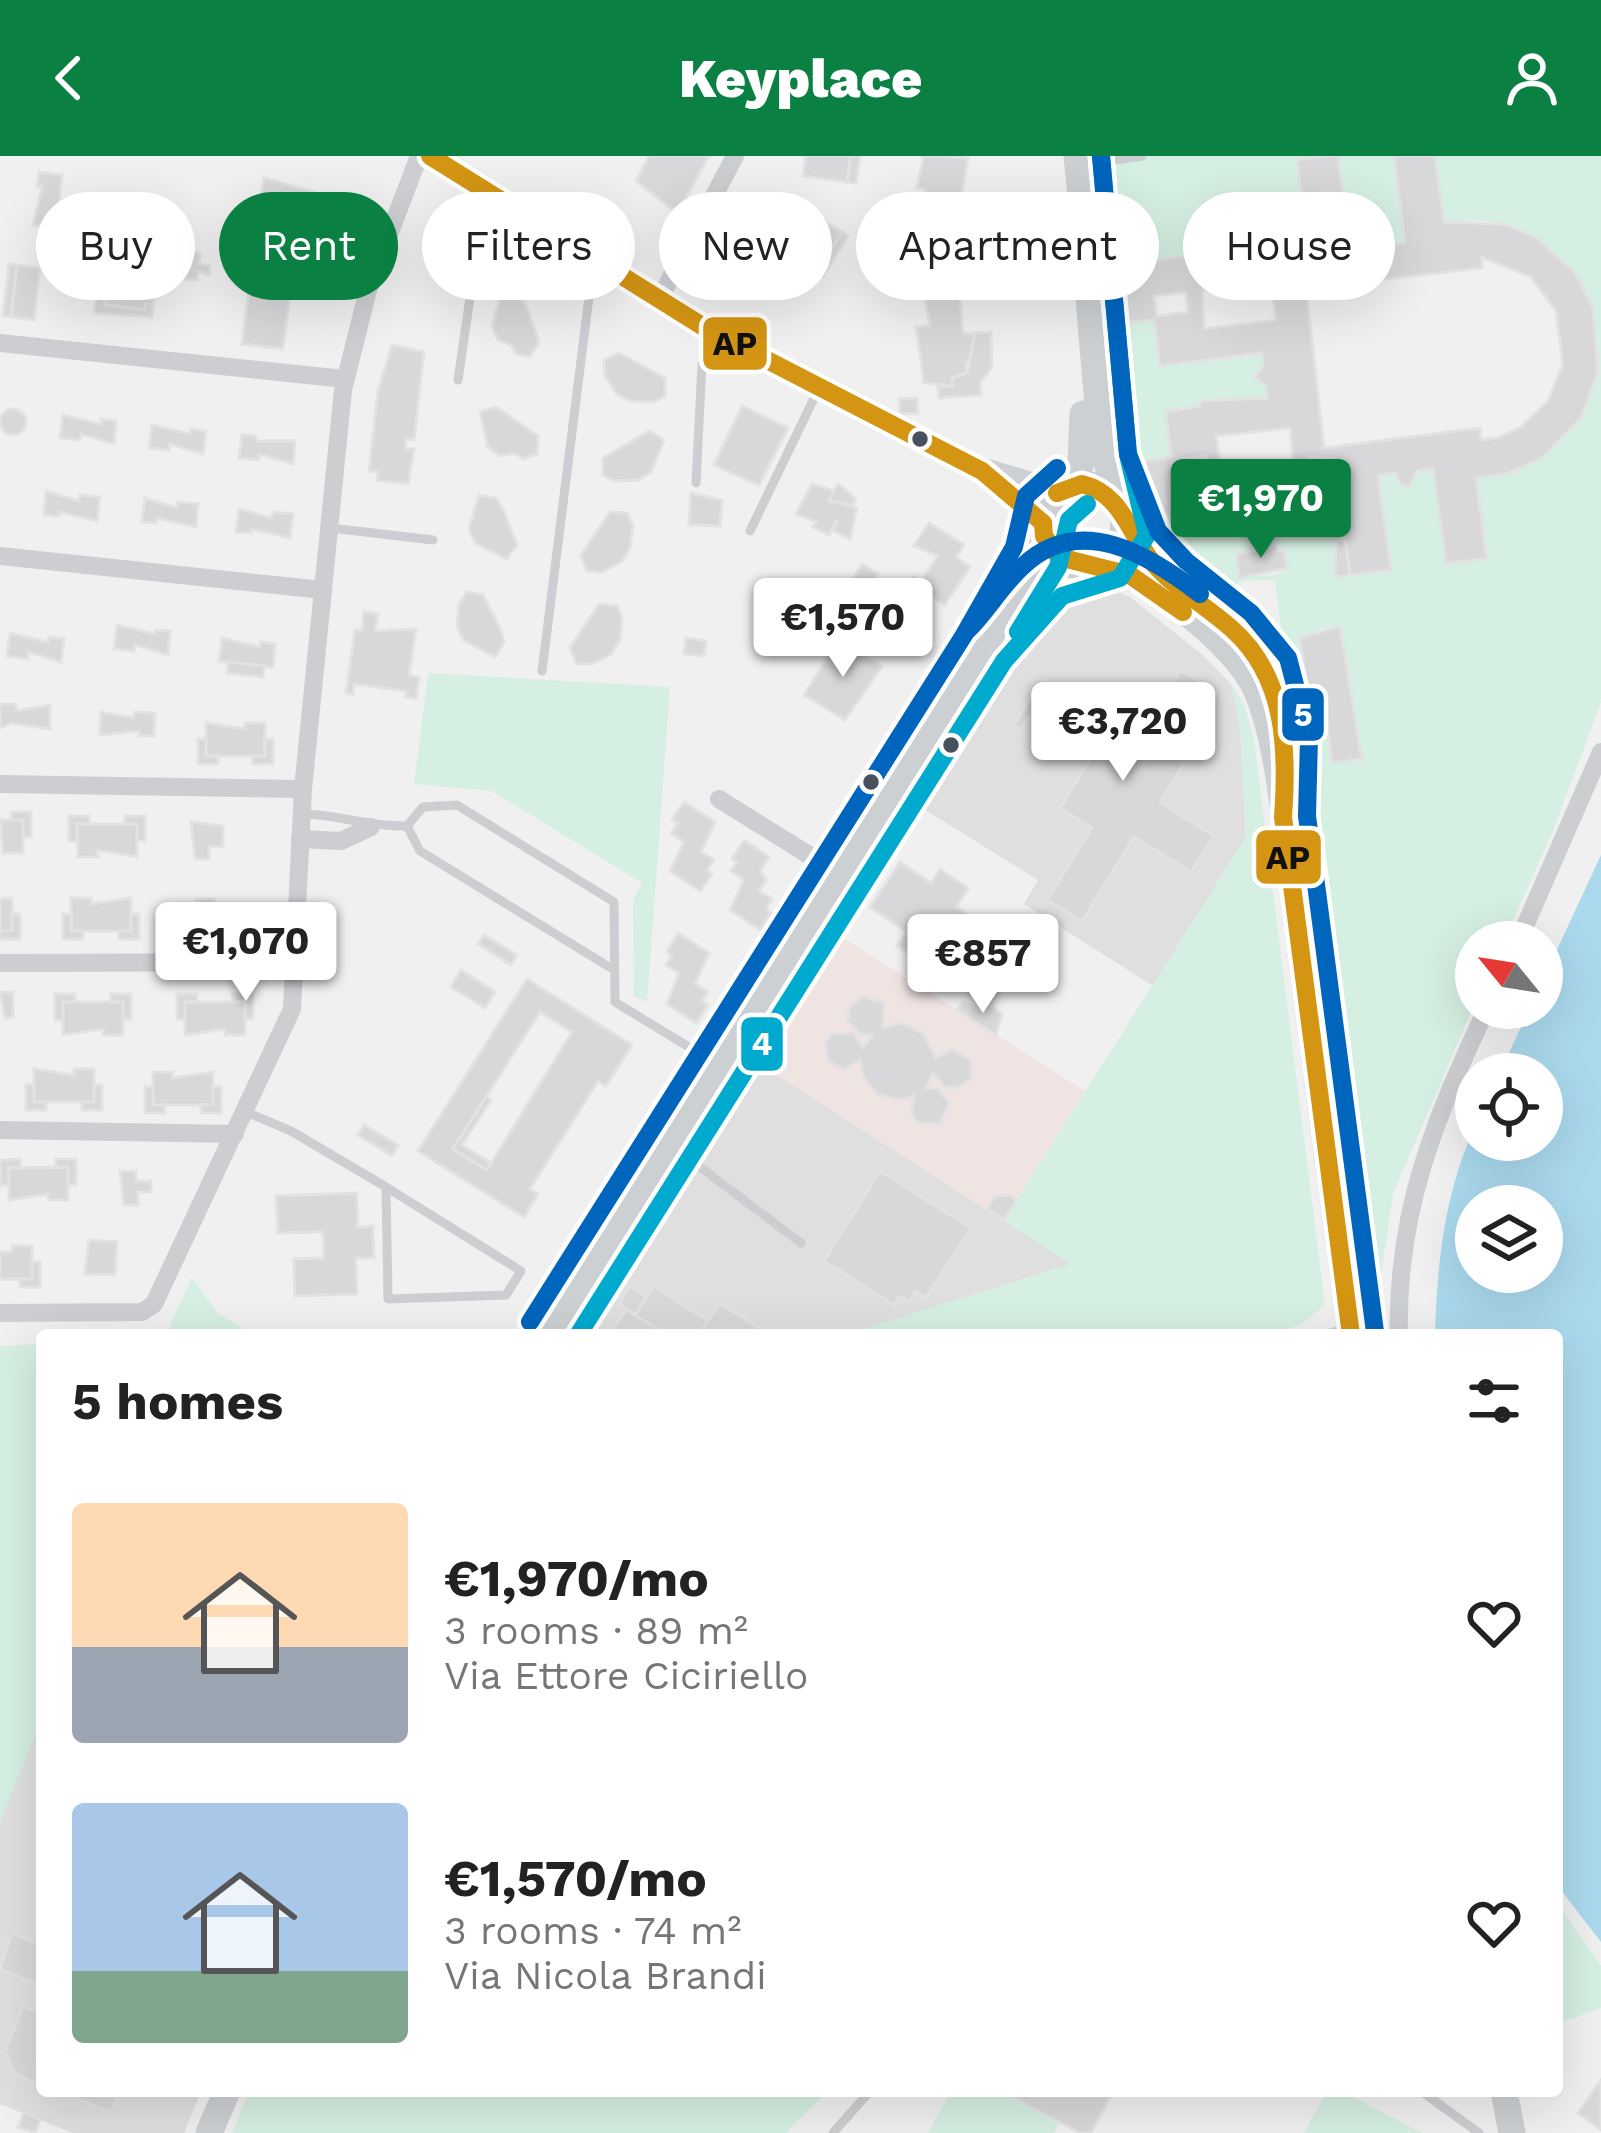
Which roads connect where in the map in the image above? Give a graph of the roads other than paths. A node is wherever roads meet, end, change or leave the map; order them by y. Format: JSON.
{"nodes":[{"id":1,"x":419,"y":156,"type":"edge"},
{"id":2,"x":430,"y":156,"type":"edge"},
{"id":3,"x":736,"y":156,"type":"edge"},
{"id":4,"x":1142,"y":156,"type":"edge"},
{"id":5,"x":1072,"y":159,"type":"edge"},
{"id":6,"x":486,"y":192,"type":"edge"},
{"id":7,"x":635,"y":286,"type":"edge"},
{"id":8,"x":470,"y":300,"type":"edge"},
{"id":9,"x":588,"y":300,"type":"edge"},
{"id":10,"x":658,"y":300,"type":"junction"},
{"id":11,"x":715,"y":333,"type":"junction"},
{"id":12,"x":0,"y":343,"type":"edge"},
{"id":13,"x":345,"y":379,"type":"junction"},
{"id":14,"x":458,"y":380,"type":"dead end"},
{"id":15,"x":819,"y":387,"type":"junction"},
{"id":16,"x":982,"y":471,"type":"junction"},
{"id":17,"x":696,"y":483,"type":"dead end"},
{"id":18,"x":1064,"y":489,"type":"junction"},
{"id":19,"x":1121,"y":512,"type":"junction"},
{"id":20,"x":330,"y":528,"type":"junction"},
{"id":21,"x":1043,"y":529,"type":"junction"},
{"id":22,"x":750,"y":531,"type":"dead end"},
{"id":23,"x":433,"y":540,"type":"dead end"},
{"id":24,"x":0,"y":556,"type":"edge"},
{"id":25,"x":1089,"y":564,"type":"junction"},
{"id":26,"x":323,"y":590,"type":"junction"},
{"id":27,"x":985,"y":647,"type":"junction"},
{"id":28,"x":542,"y":670,"type":"dead end"},
{"id":29,"x":1601,"y":752,"type":"edge"},
{"id":30,"x":0,"y":784,"type":"edge"},
{"id":31,"x":303,"y":789,"type":"junction"},
{"id":32,"x":719,"y":799,"type":"dead end"},
{"id":33,"x":302,"y":814,"type":"junction"},
{"id":34,"x":1283,"y":817,"type":"junction"},
{"id":35,"x":407,"y":826,"type":"junction"},
{"id":36,"x":370,"y":827,"type":"junction"},
{"id":37,"x":300,"y":839,"type":"junction"},
{"id":38,"x":841,"y":875,"type":"junction"},
{"id":39,"x":1527,"y":921,"type":"edge"},
{"id":40,"x":294,"y":962,"type":"junction"},
{"id":41,"x":0,"y":963,"type":"edge"},
{"id":42,"x":611,"y":968,"type":"junction"},
{"id":43,"x":1477,"y":1029,"type":"edge"},
{"id":44,"x":719,"y":1066,"type":"junction"},
{"id":45,"x":246,"y":1112,"type":"junction"},
{"id":46,"x":0,"y":1130,"type":"edge"},
{"id":47,"x":236,"y":1134,"type":"junction"},
{"id":48,"x":668,"y":1144,"type":"junction"},
{"id":49,"x":386,"y":1187,"type":"junction"},
{"id":50,"x":801,"y":1243,"type":"dead end"},
{"id":51,"x":0,"y":1313,"type":"edge"},
{"id":52,"x":554,"y":1329,"type":"edge"},
{"id":53,"x":1341,"y":1329,"type":"edge"},
{"id":54,"x":1399,"y":1329,"type":"edge"},
{"id":55,"x":224,"y":2097,"type":"edge"},
{"id":56,"x":865,"y":2097,"type":"edge"},
{"id":57,"x":1429,"y":2097,"type":"edge"},
{"id":58,"x":1505,"y":2097,"type":"edge"},
{"id":59,"x":209,"y":2133,"type":"edge"},
{"id":60,"x":832,"y":2133,"type":"edge"},
{"id":61,"x":1479,"y":2133,"type":"edge"},
{"id":62,"x":1512,"y":2133,"type":"edge"}],
"edges":[{"from":1,"to":13,"type":"street"},
{"from":2,"to":6,"type":"street"},
{"from":3,"to":10,"type":"street"},
{"from":4,"to":5,"type":"lane"},
{"from":5,"to":18,"type":"street"},
{"from":5,"to":19,"type":"street"},
{"from":7,"to":10,"type":"street"},
{"from":8,"to":14,"type":"lane"},
{"from":9,"to":28,"type":"lane"},
{"from":10,"to":11,"type":"street"},
{"from":11,"to":15,"type":"street"},
{"from":11,"to":17,"type":"lane"},
{"from":12,"to":13,"type":"street"},
{"from":13,"to":20,"type":"street"},
{"from":15,"to":16,"type":"street"},
{"from":15,"to":22,"type":"lane"},
{"from":16,"to":18,"type":"street"},
{"from":16,"to":21,"type":"street"},
{"from":18,"to":19,"type":"street"},
{"from":18,"to":21,"type":"street"},
{"from":19,"to":25,"type":"street"},
{"from":19,"to":34,"type":"street"},
{"from":20,"to":23,"type":"lane"},
{"from":20,"to":26,"type":"street"},
{"from":21,"to":25,"type":"street"},
{"from":21,"to":27,"type":"street"},
{"from":24,"to":26,"type":"street"},
{"from":25,"to":27,"type":"street"},
{"from":25,"to":34,"type":"street"},
{"from":26,"to":31,"type":"street"},
{"from":27,"to":38,"type":"street"},
{"from":29,"to":39,"type":"street"},
{"from":30,"to":31,"type":"street"},
{"from":31,"to":33,"type":"street"},
{"from":32,"to":38,"type":"street"},
{"from":33,"to":36,"type":"lane"},
{"from":33,"to":37,"type":"street"},
{"from":34,"to":53,"type":"street"},
{"from":35,"to":36,"type":"lane"},
{"from":35,"to":42,"type":"lane"},
{"from":35,"to":42,"type":"lane"},
{"from":36,"to":37,"type":"street"},
{"from":37,"to":40,"type":"street"},
{"from":38,"to":44,"type":"street"},
{"from":40,"to":41,"type":"street"},
{"from":40,"to":45,"type":"street"},
{"from":42,"to":44,"type":"lane"},
{"from":43,"to":54,"type":"street"},
{"from":44,"to":48,"type":"street"},
{"from":45,"to":47,"type":"street"},
{"from":45,"to":49,"type":"lane"},
{"from":46,"to":47,"type":"street"},
{"from":47,"to":51,"type":"street"},
{"from":48,"to":50,"type":"lane"},
{"from":48,"to":52,"type":"street"},
{"from":49,"to":49,"type":"lane"},
{"from":55,"to":59,"type":"street"},
{"from":56,"to":60,"type":"lane"},
{"from":57,"to":61,"type":"lane"},
{"from":58,"to":62,"type":"street"}]}
